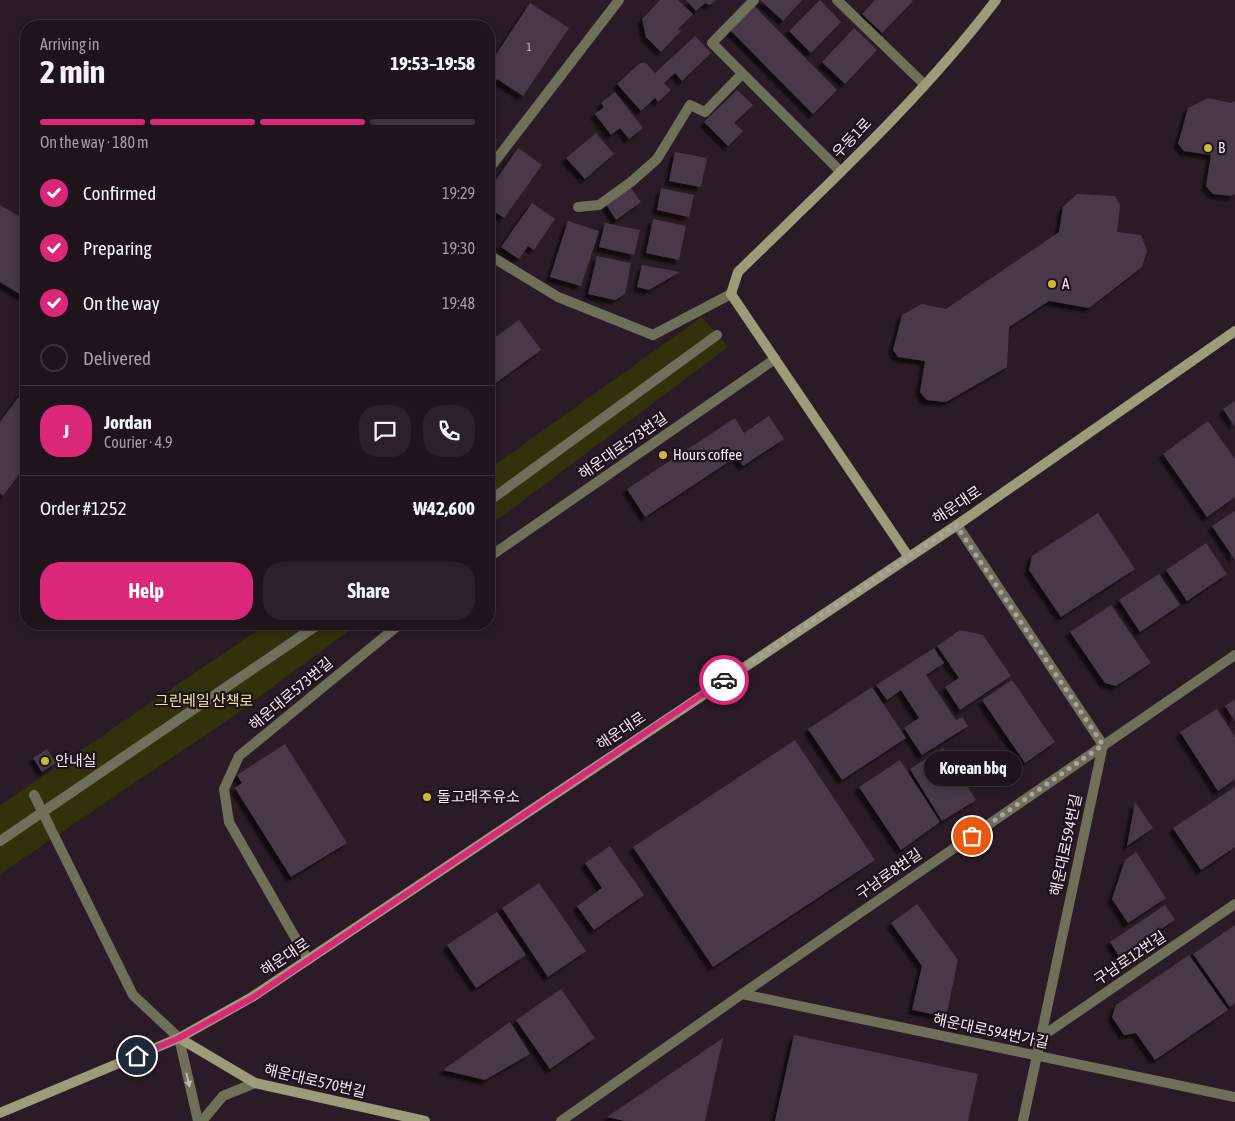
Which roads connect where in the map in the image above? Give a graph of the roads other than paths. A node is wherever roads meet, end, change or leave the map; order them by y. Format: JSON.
{"nodes":[{"id":1,"x":619,"y":0,"type":"edge"},
{"id":2,"x":754,"y":0,"type":"edge"},
{"id":3,"x":837,"y":0,"type":"edge"},
{"id":4,"x":996,"y":0,"type":"edge"},
{"id":5,"x":742,"y":74,"type":"junction"},
{"id":6,"x":924,"y":84,"type":"junction"},
{"id":7,"x":495,"y":161,"type":"edge"},
{"id":8,"x":841,"y":172,"type":"junction"},
{"id":9,"x":578,"y":208,"type":"dead end"},
{"id":10,"x":495,"y":259,"type":"edge"},
{"id":11,"x":731,"y":294,"type":"junction"},
{"id":12,"x":1235,"y":331,"type":"edge"},
{"id":13,"x":717,"y":335,"type":"dead end"},
{"id":14,"x":775,"y":359,"type":"junction"},
{"id":15,"x":495,"y":497,"type":"edge"},
{"id":16,"x":956,"y":525,"type":"junction"},
{"id":17,"x":495,"y":553,"type":"edge"},
{"id":18,"x":908,"y":556,"type":"junction"},
{"id":19,"x":310,"y":630,"type":"edge"},
{"id":20,"x":393,"y":630,"type":"edge"},
{"id":21,"x":1235,"y":655,"type":"edge"},
{"id":22,"x":1103,"y":745,"type":"junction"},
{"id":23,"x":34,"y":795,"type":"dead end"},
{"id":24,"x":0,"y":841,"type":"edge"},
{"id":25,"x":1235,"y":904,"type":"edge"},
{"id":26,"x":308,"y":960,"type":"junction"},
{"id":27,"x":742,"y":994,"type":"junction"},
{"id":28,"x":1041,"y":1037,"type":"junction"},
{"id":29,"x":179,"y":1038,"type":"junction"},
{"id":30,"x":1037,"y":1056,"type":"junction"},
{"id":31,"x":255,"y":1083,"type":"junction"},
{"id":32,"x":1235,"y":1097,"type":"edge"},
{"id":33,"x":0,"y":1113,"type":"edge"},
{"id":34,"x":200,"y":1121,"type":"edge"},
{"id":35,"x":425,"y":1121,"type":"edge"},
{"id":36,"x":561,"y":1121,"type":"edge"},
{"id":37,"x":1023,"y":1121,"type":"edge"}],
"edges":[{"from":1,"to":7,"type":"street"},
{"from":2,"to":5,"type":"street"},
{"from":3,"to":6,"type":"street"},
{"from":4,"to":6,"type":"main road","name":"우동1로"},
{"from":5,"to":8,"type":"street"},
{"from":5,"to":9,"type":"street"},
{"from":6,"to":8,"type":"main road","name":"우동1로"},
{"from":8,"to":11,"type":"main road","name":"우동1로"},
{"from":10,"to":11,"type":"street"},
{"from":11,"to":14,"type":"main road"},
{"from":12,"to":16,"type":"main road","name":"해운대로"},
{"from":13,"to":15,"type":"street"},
{"from":14,"to":17,"type":"street","name":"해운대로573번길"},
{"from":14,"to":18,"type":"main road"},
{"from":16,"to":18,"type":"main road","name":"해운대로"},
{"from":16,"to":22,"type":"street"},
{"from":18,"to":26,"type":"main road","name":"해운대로"},
{"from":19,"to":24,"type":"street"},
{"from":20,"to":26,"type":"street","name":"해운대로573번길"},
{"from":21,"to":22,"type":"street","name":"구남로8번길"},
{"from":22,"to":27,"type":"street","name":"구남로8번길"},
{"from":22,"to":28,"type":"street","name":"해운대로594번길"},
{"from":23,"to":29,"type":"street"},
{"from":25,"to":28,"type":"street","name":"구남로12번길"},
{"from":26,"to":29,"type":"main road","name":"해운대로"},
{"from":27,"to":30,"type":"street","name":"해운대로594번가길"},
{"from":27,"to":36,"type":"street","name":"구남로8번길"},
{"from":28,"to":30,"type":"street","name":"해운대로594번길"},
{"from":29,"to":31,"type":"main road","name":"해운대로570번길"},
{"from":29,"to":33,"type":"main road","name":"해운대로"},
{"from":29,"to":34,"type":"street","one_way":true},
{"from":30,"to":32,"type":"street","name":"해운대로594번가길"},
{"from":30,"to":37,"type":"street","name":"해운대로594번길"},
{"from":31,"to":34,"type":"street"},
{"from":31,"to":35,"type":"main road","name":"해운대로570번길"}]}
